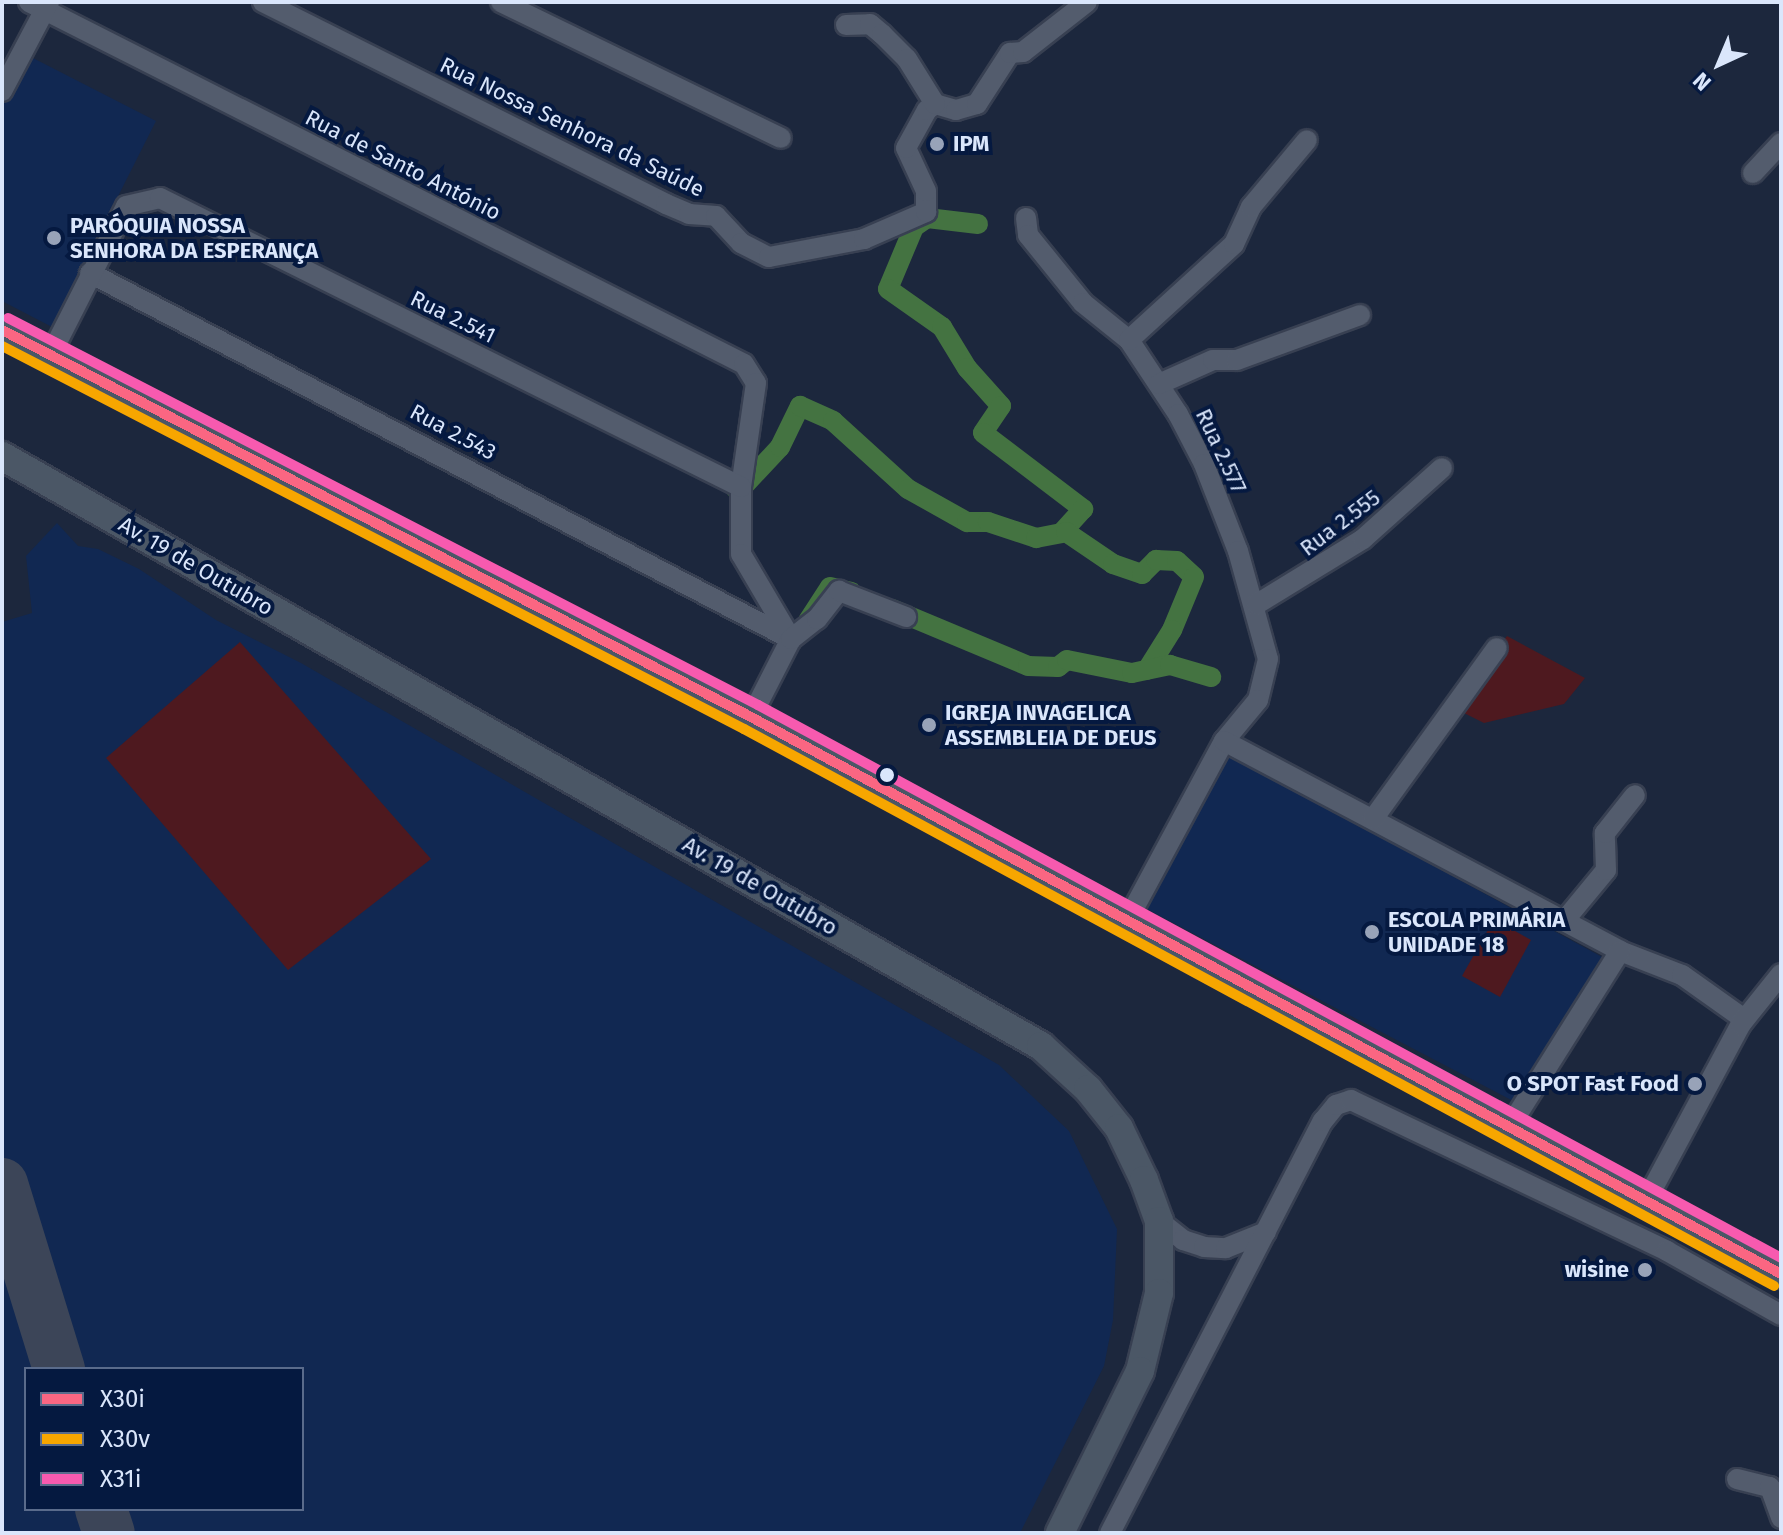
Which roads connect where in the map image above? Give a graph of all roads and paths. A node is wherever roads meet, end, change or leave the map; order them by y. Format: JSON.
{"nodes":[{"id":1,"x":263,"y":2,"type":"edge"},
{"id":2,"x":501,"y":2,"type":"edge"},
{"id":3,"x":1087,"y":2,"type":"edge"},
{"id":4,"x":41,"y":5,"type":"edge"},
{"id":5,"x":846,"y":25,"type":"dead end"},
{"id":6,"x":2,"y":91,"type":"edge"},
{"id":7,"x":935,"y":104,"type":"junction"},
{"id":8,"x":781,"y":138,"type":"dead end"},
{"id":9,"x":1307,"y":140,"type":"dead end"},
{"id":10,"x":1781,"y":143,"type":"edge"},
{"id":11,"x":1753,"y":173,"type":"dead end"},
{"id":12,"x":1026,"y":218,"type":"dead end"},
{"id":13,"x":90,"y":273,"type":"junction"},
{"id":14,"x":1360,"y":315,"type":"dead end"},
{"id":15,"x":2,"y":330,"type":"edge"},
{"id":16,"x":1129,"y":340,"type":"junction"},
{"id":17,"x":50,"y":356,"type":"junction"},
{"id":18,"x":1159,"y":384,"type":"junction"},
{"id":19,"x":2,"y":456,"type":"edge"},
{"id":20,"x":1442,"y":468,"type":"dead end"},
{"id":21,"x":741,"y":487,"type":"junction"},
{"id":22,"x":1257,"y":604,"type":"junction"},
{"id":23,"x":906,"y":617,"type":"dead end"},
{"id":24,"x":791,"y":639,"type":"junction"},
{"id":25,"x":1497,"y":648,"type":"dead end"},
{"id":26,"x":751,"y":717,"type":"junction"},
{"id":27,"x":1224,"y":741,"type":"junction"},
{"id":28,"x":1635,"y":795,"type":"dead end"},
{"id":29,"x":1373,"y":819,"type":"junction"},
{"id":30,"x":1128,"y":919,"type":"junction"},
{"id":31,"x":1564,"y":921,"type":"junction"},
{"id":32,"x":1620,"y":951,"type":"junction"},
{"id":33,"x":1781,"y":974,"type":"edge"},
{"id":34,"x":1744,"y":1019,"type":"junction"},
{"id":35,"x":1510,"y":1126,"type":"junction"},
{"id":36,"x":1646,"y":1201,"type":"junction"},
{"id":37,"x":1159,"y":1221,"type":"junction"},
{"id":38,"x":1266,"y":1232,"type":"junction"},
{"id":39,"x":1781,"y":1274,"type":"edge"},
{"id":40,"x":1781,"y":1315,"type":"edge"},
{"id":41,"x":1737,"y":1479,"type":"dead end"},
{"id":42,"x":1781,"y":1518,"type":"edge"},
{"id":43,"x":1060,"y":1533,"type":"edge"},
{"id":44,"x":1110,"y":1533,"type":"edge"}],
"edges":[{"from":1,"to":7,"type":"street","name":"Rua Nossa Senhora da Saúde"},
{"from":2,"to":8,"type":"street"},
{"from":3,"to":7,"type":"street"},
{"from":4,"to":6,"type":"street"},
{"from":4,"to":21,"type":"street","name":"Rua de Santo António"},
{"from":5,"to":7,"type":"street"},
{"from":9,"to":16,"type":"street"},
{"from":10,"to":11,"type":"street"},
{"from":12,"to":16,"type":"street","name":"Rua 2.577"},
{"from":13,"to":17,"type":"street"},
{"from":13,"to":21,"type":"street","name":"Rua 2.541"},
{"from":13,"to":24,"type":"street","name":"Rua 2.543"},
{"from":14,"to":18,"type":"street"},
{"from":15,"to":17,"type":"street"},
{"from":16,"to":18,"type":"street","name":"Rua 2.577"},
{"from":17,"to":26,"type":"street"},
{"from":18,"to":22,"type":"street","name":"Rua 2.577"},
{"from":19,"to":37,"type":"street","name":"Av. 19 de Outubro"},
{"from":20,"to":22,"type":"street","name":"Rua 2.555"},
{"from":21,"to":24,"type":"street"},
{"from":22,"to":27,"type":"street","name":"Rua 2.577"},
{"from":23,"to":24,"type":"street"},
{"from":24,"to":26,"type":"street"},
{"from":25,"to":29,"type":"street"},
{"from":26,"to":30,"type":"street"},
{"from":27,"to":29,"type":"street"},
{"from":27,"to":30,"type":"street","name":"Rua 2.577"},
{"from":28,"to":31,"type":"street"},
{"from":29,"to":31,"type":"street"},
{"from":30,"to":35,"type":"street"},
{"from":31,"to":32,"type":"street"},
{"from":32,"to":34,"type":"street"},
{"from":32,"to":35,"type":"street"},
{"from":33,"to":34,"type":"street"},
{"from":34,"to":36,"type":"street"},
{"from":35,"to":36,"type":"street"},
{"from":36,"to":39,"type":"street"},
{"from":37,"to":38,"type":"street"},
{"from":37,"to":43,"type":"street","name":"Av. 19 de Outubro"},
{"from":38,"to":40,"type":"street"},
{"from":38,"to":44,"type":"street"},
{"from":41,"to":42,"type":"street"}]}
